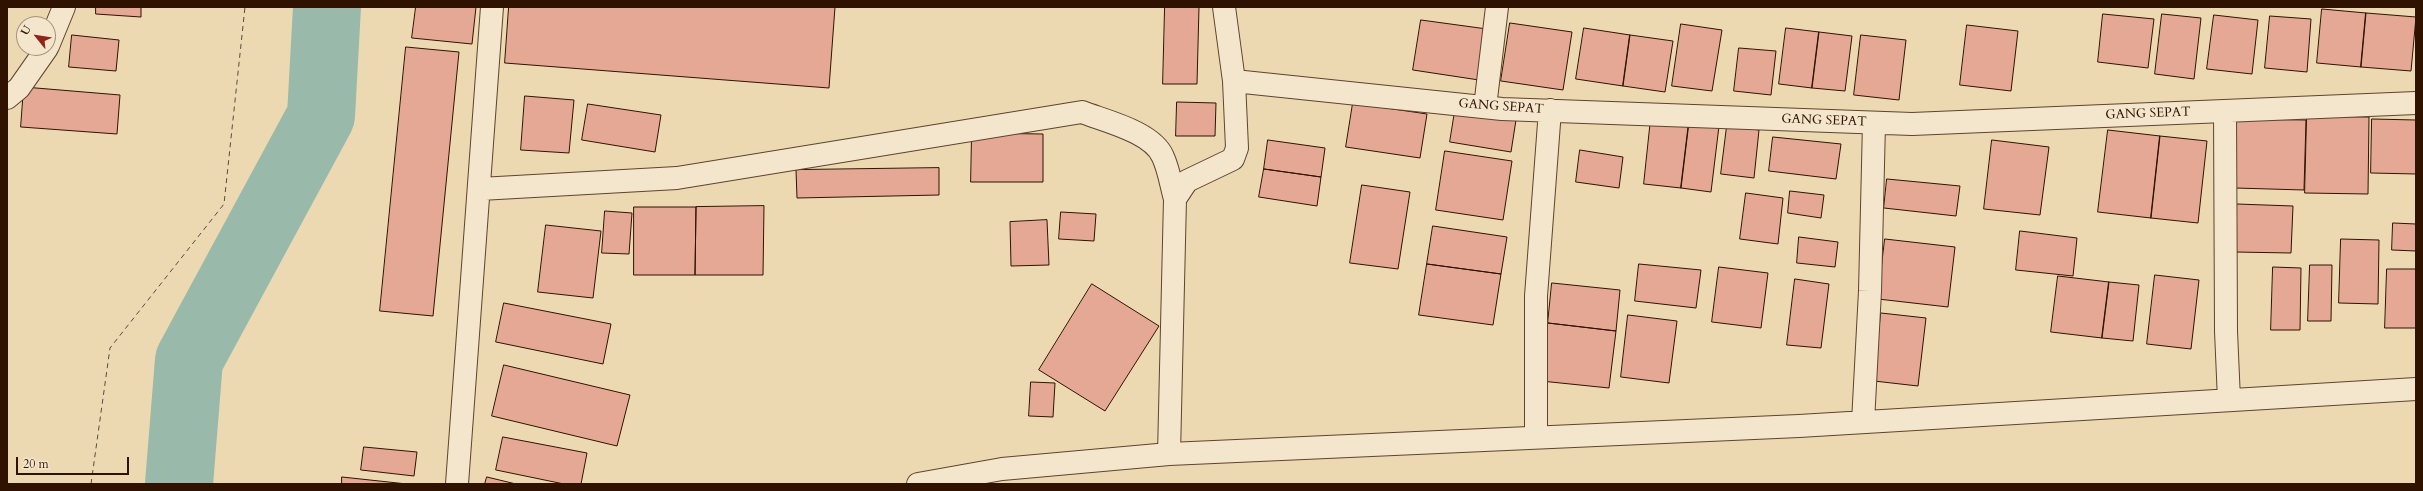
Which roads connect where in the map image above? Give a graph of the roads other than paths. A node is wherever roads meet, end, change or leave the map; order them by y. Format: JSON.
{"nodes":[{"id":1,"x":64,"y":7,"type":"edge"},
{"id":2,"x":492,"y":7,"type":"edge"},
{"id":3,"x":1224,"y":7,"type":"edge"},
{"id":4,"x":1497,"y":7,"type":"edge"},
{"id":5,"x":56,"y":26,"type":"edge"},
{"id":6,"x":41,"y":56,"type":"edge"},
{"id":7,"x":1234,"y":81,"type":"junction"},
{"id":8,"x":7,"y":98,"type":"edge"},
{"id":9,"x":2416,"y":103,"type":"edge"},
{"id":10,"x":1485,"y":107,"type":"junction"},
{"id":11,"x":1550,"y":110,"type":"junction"},
{"id":12,"x":2225,"y":111,"type":"junction"},
{"id":13,"x":1874,"y":123,"type":"junction"},
{"id":14,"x":480,"y":188,"type":"junction"},
{"id":15,"x":1175,"y":199,"type":"junction"},
{"id":16,"x":2416,"y":389,"type":"edge"},
{"id":17,"x":2229,"y":400,"type":"junction"},
{"id":18,"x":1863,"y":422,"type":"junction"},
{"id":19,"x":1536,"y":437,"type":"junction"},
{"id":20,"x":1169,"y":454,"type":"junction"},
{"id":21,"x":457,"y":484,"type":"edge"},
{"id":22,"x":918,"y":484,"type":"edge"}],
"edges":[{"from":1,"to":5,"type":"street"},
{"from":2,"to":14,"type":"street"},
{"from":3,"to":7,"type":"street"},
{"from":4,"to":10,"type":"street"},
{"from":6,"to":8,"type":"street"},
{"from":7,"to":10,"type":"street","name":"GANG SEPAT"},
{"from":7,"to":15,"type":"street"},
{"from":9,"to":12,"type":"street","name":"GANG SEPAT"},
{"from":10,"to":11,"type":"street","name":"GANG SEPAT"},
{"from":11,"to":13,"type":"street","name":"GANG SEPAT"},
{"from":11,"to":19,"type":"street"},
{"from":12,"to":13,"type":"street","name":"GANG SEPAT"},
{"from":12,"to":17,"type":"street"},
{"from":13,"to":18,"type":"street"},
{"from":14,"to":15,"type":"street"},
{"from":14,"to":21,"type":"street"},
{"from":15,"to":20,"type":"street"},
{"from":16,"to":17,"type":"street"},
{"from":17,"to":18,"type":"street"},
{"from":18,"to":19,"type":"street"},
{"from":19,"to":20,"type":"street"},
{"from":20,"to":22,"type":"street"}]}
